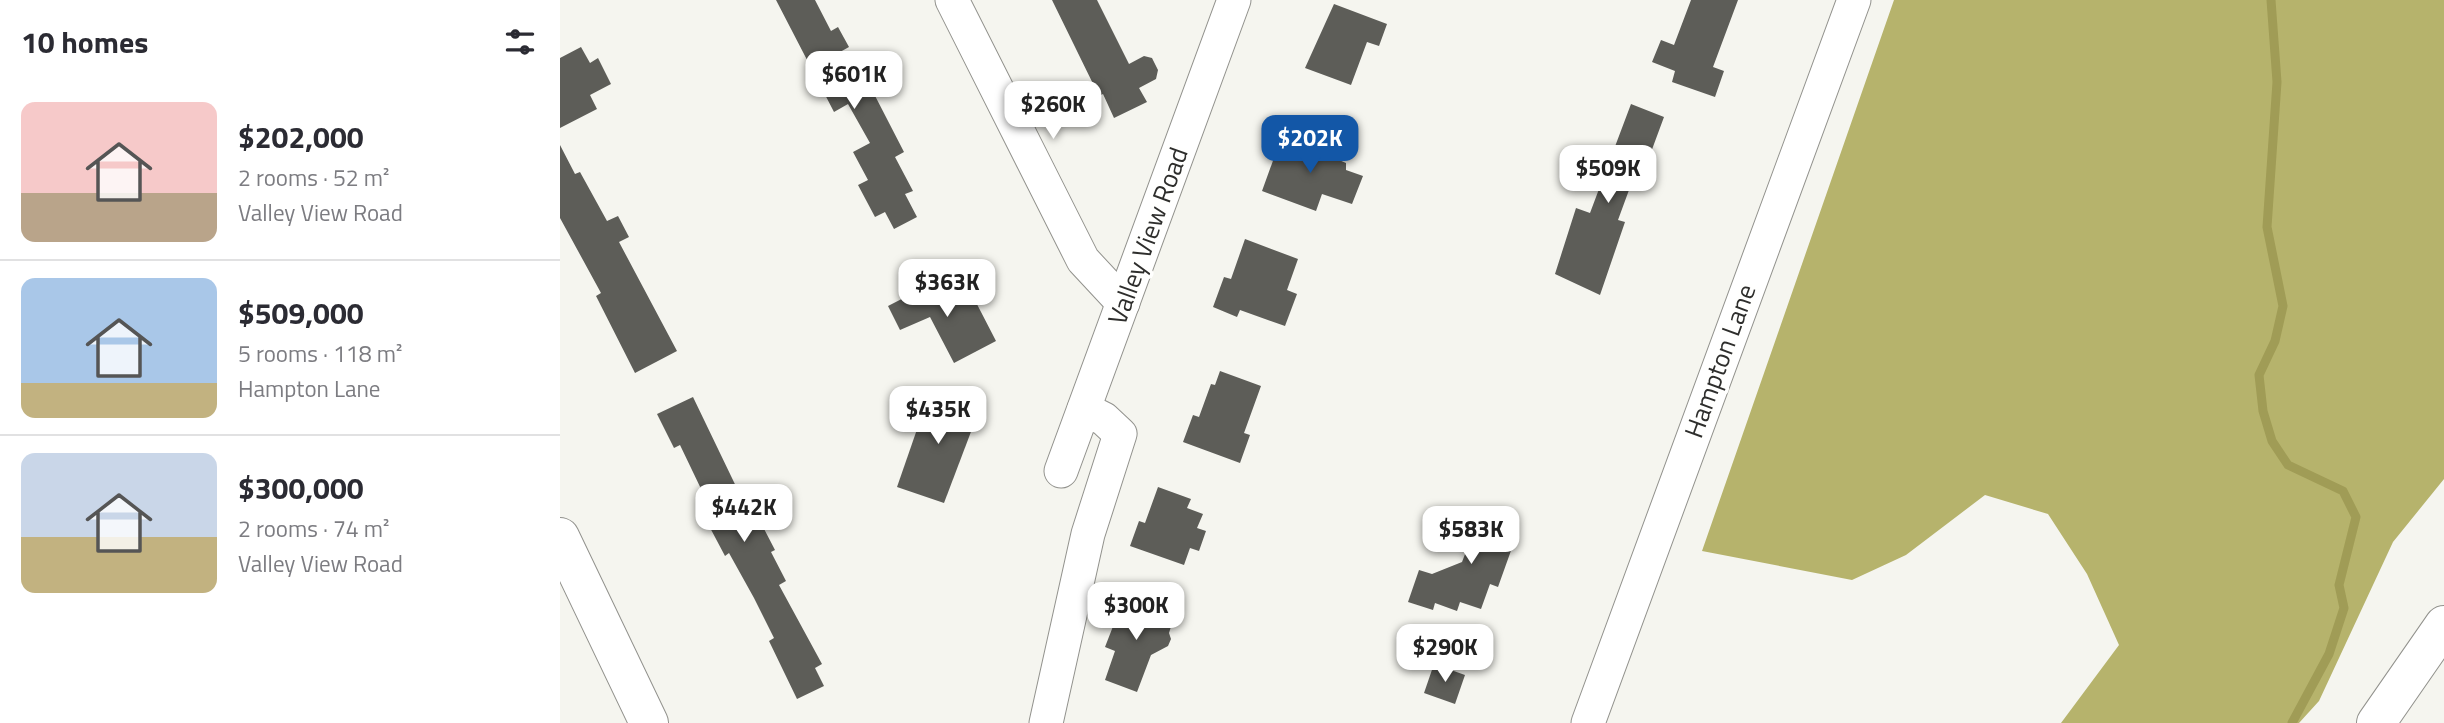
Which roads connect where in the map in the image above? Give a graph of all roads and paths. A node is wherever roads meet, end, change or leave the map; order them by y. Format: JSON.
{"nodes":[{"id":1,"x":952,"y":0,"type":"edge"},
{"id":2,"x":1234,"y":0,"type":"edge"},
{"id":3,"x":1854,"y":0,"type":"edge"},
{"id":4,"x":1123,"y":303,"type":"junction"},
{"id":5,"x":1084,"y":409,"type":"junction"},
{"id":6,"x":1061,"y":471,"type":"dead end"},
{"id":7,"x":560,"y":537,"type":"edge"},
{"id":8,"x":2444,"y":625,"type":"edge"},
{"id":9,"x":2444,"y":648,"type":"edge"},
{"id":10,"x":649,"y":723,"type":"edge"},
{"id":11,"x":1045,"y":723,"type":"edge"},
{"id":12,"x":1588,"y":723,"type":"edge"},
{"id":13,"x":2376,"y":723,"type":"edge"},
{"id":14,"x":2397,"y":723,"type":"edge"}],
"edges":[{"from":1,"to":4,"type":"street"},
{"from":2,"to":4,"type":"street","name":"Valley View Road"},
{"from":3,"to":12,"type":"street","name":"Hampton Lane"},
{"from":4,"to":5,"type":"street","name":"Valley View Road"},
{"from":5,"to":6,"type":"street","name":"Valley View Road"},
{"from":5,"to":11,"type":"street"},
{"from":7,"to":10,"type":"main road"},
{"from":8,"to":13,"type":"main road"},
{"from":9,"to":14,"type":"main road"}]}
